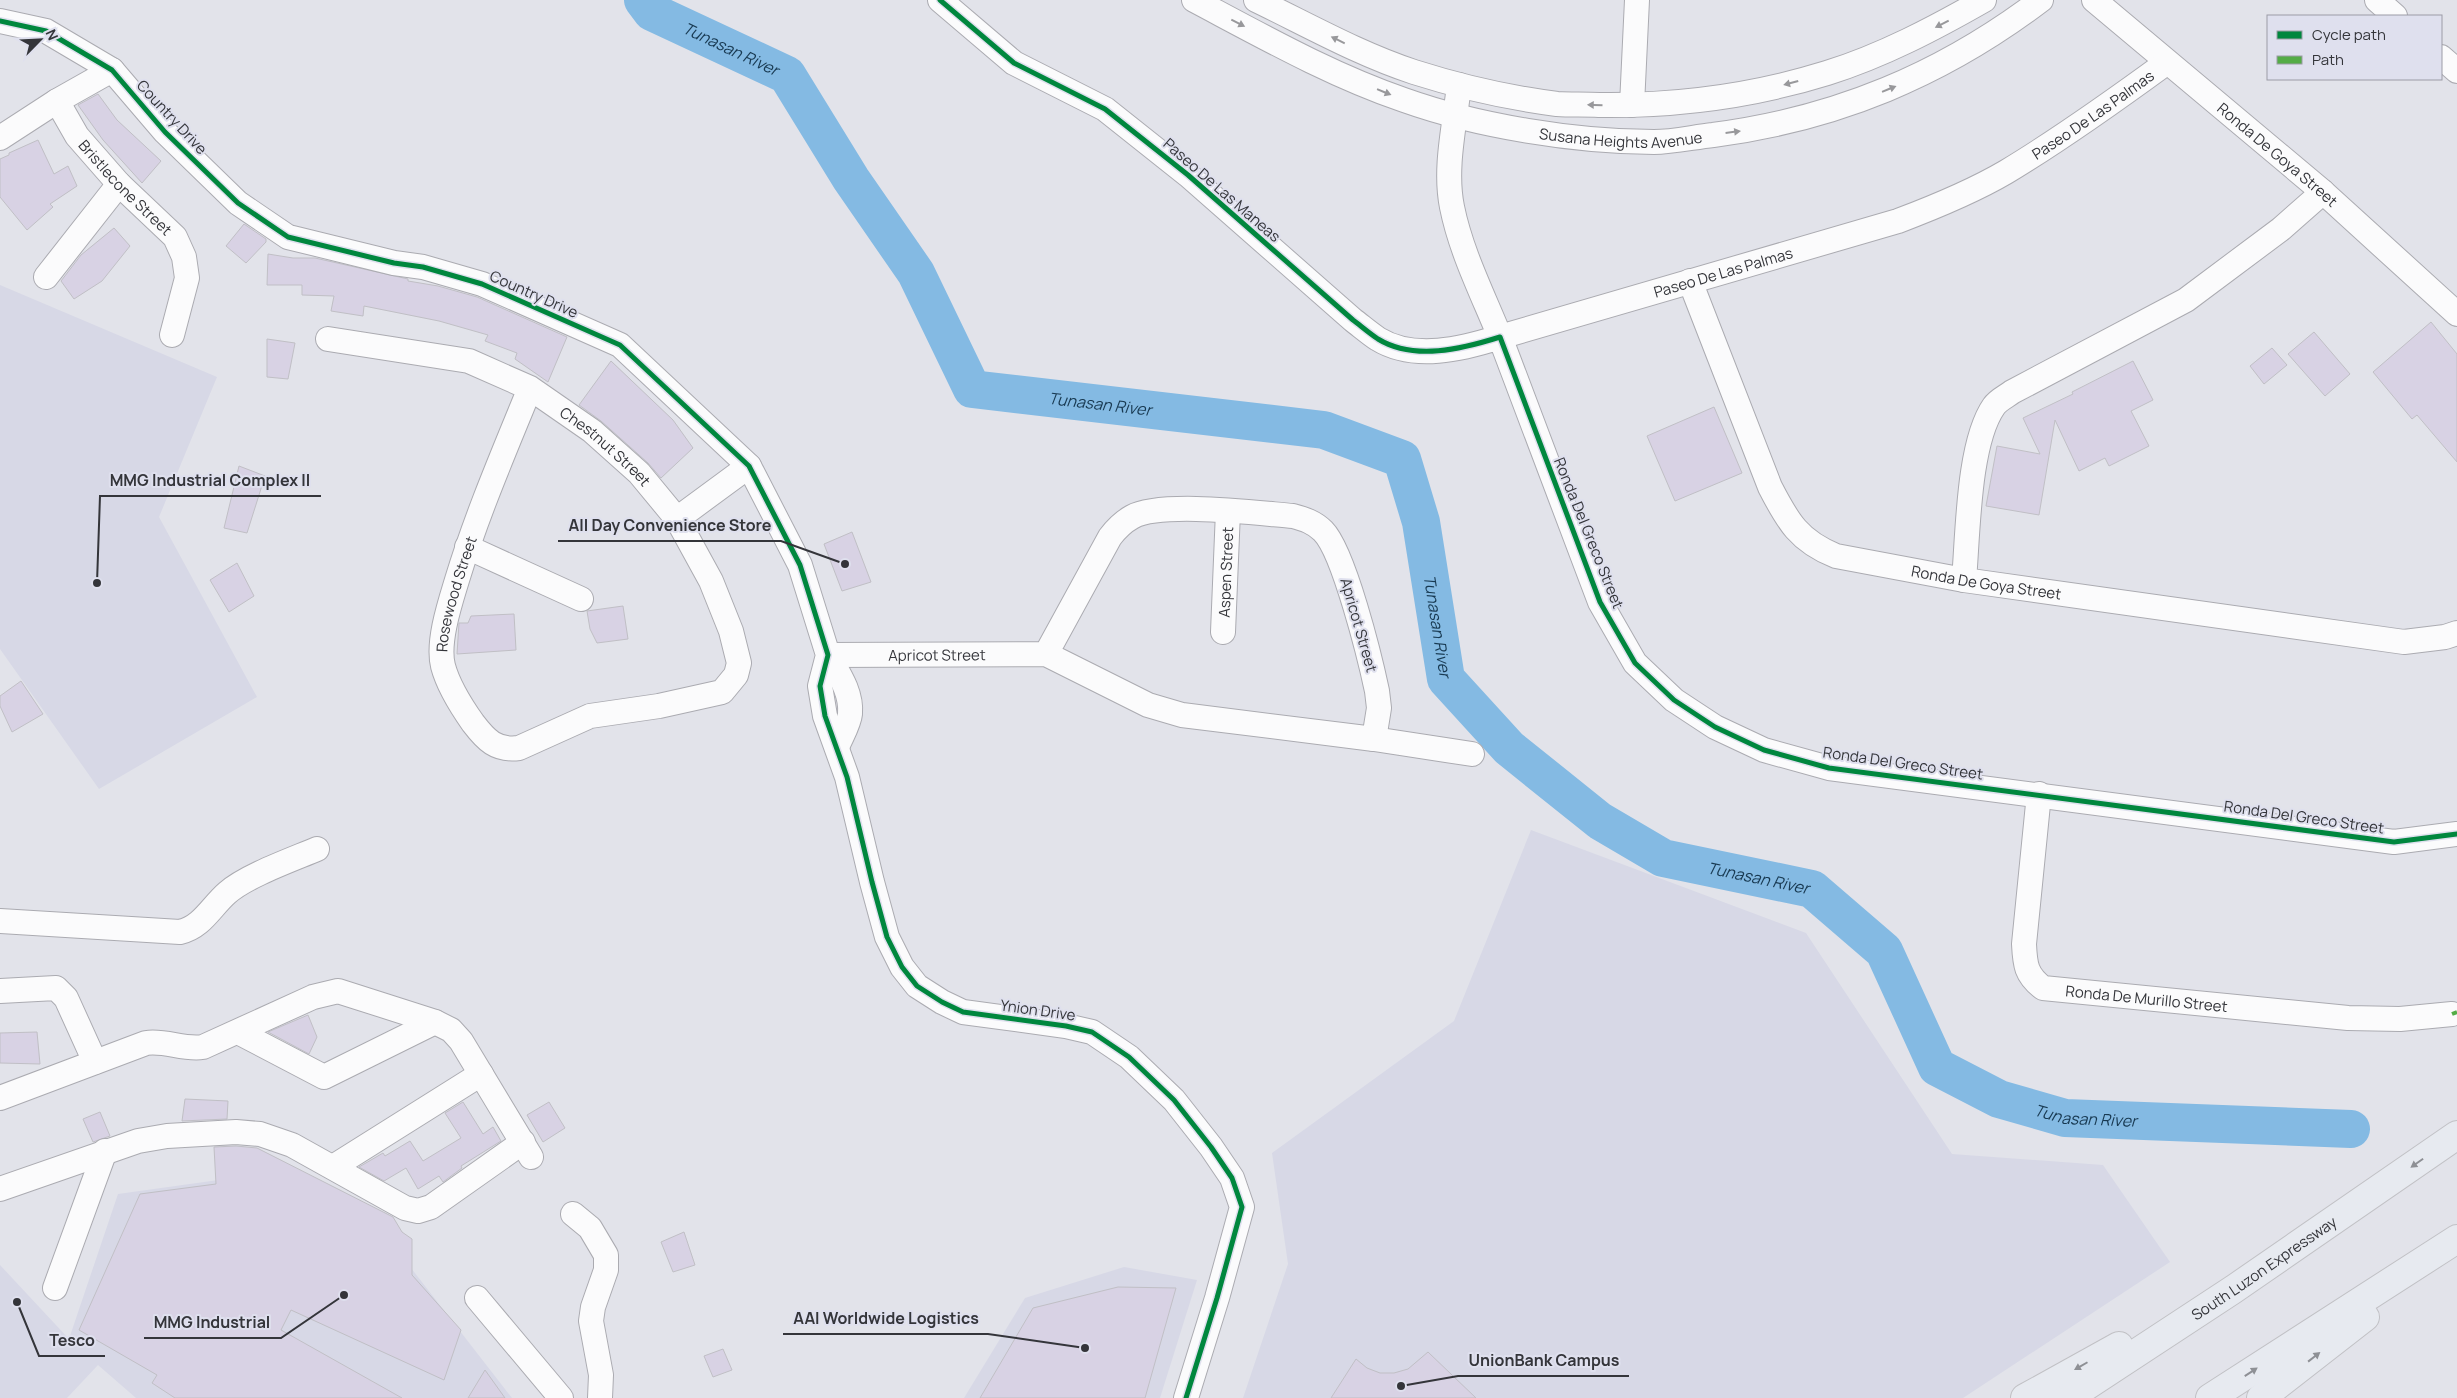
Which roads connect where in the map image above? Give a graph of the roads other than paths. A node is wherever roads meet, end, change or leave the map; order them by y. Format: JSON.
{"nodes":[{"id":1,"x":940,"y":0,"type":"edge"},
{"id":2,"x":1194,"y":0,"type":"edge"},
{"id":3,"x":1256,"y":0,"type":"edge"},
{"id":4,"x":1637,"y":0,"type":"edge"},
{"id":5,"x":1984,"y":0,"type":"edge"},
{"id":6,"x":2041,"y":0,"type":"edge"},
{"id":7,"x":2094,"y":0,"type":"edge"},
{"id":8,"x":2377,"y":0,"type":"edge"},
{"id":9,"x":2394,"y":15,"type":"edge"},
{"id":10,"x":0,"y":22,"type":"edge"},
{"id":11,"x":2442,"y":58,"type":"edge"},
{"id":12,"x":2166,"y":63,"type":"junction"},
{"id":13,"x":112,"y":70,"type":"junction"},
{"id":14,"x":2457,"y":72,"type":"edge"},
{"id":15,"x":1459,"y":85,"type":"junction"},
{"id":16,"x":57,"y":101,"type":"junction"},
{"id":17,"x":1632,"y":105,"type":"junction"},
{"id":18,"x":1456,"y":115,"type":"junction"},
{"id":19,"x":0,"y":138,"type":"edge"},
{"id":20,"x":119,"y":184,"type":"junction"},
{"id":21,"x":2323,"y":192,"type":"junction"},
{"id":22,"x":46,"y":277,"type":"dead end"},
{"id":23,"x":1690,"y":280,"type":"junction"},
{"id":24,"x":2457,"y":314,"type":"edge"},
{"id":25,"x":172,"y":335,"type":"dead end"},
{"id":26,"x":1500,"y":337,"type":"junction"},
{"id":27,"x":328,"y":339,"type":"dead end"},
{"id":28,"x":530,"y":388,"type":"junction"},
{"id":29,"x":749,"y":466,"type":"junction"},
{"id":30,"x":1228,"y":512,"type":"junction"},
{"id":31,"x":677,"y":519,"type":"junction"},
{"id":32,"x":467,"y":547,"type":"junction"},
{"id":33,"x":1964,"y":580,"type":"junction"},
{"id":34,"x":581,"y":599,"type":"dead end"},
{"id":35,"x":1223,"y":632,"type":"dead end"},
{"id":36,"x":2457,"y":633,"type":"edge"},
{"id":37,"x":1046,"y":654,"type":"junction"},
{"id":38,"x":828,"y":655,"type":"junction"},
{"id":39,"x":713,"y":696,"type":"joint"},
{"id":40,"x":1374,"y":740,"type":"junction"},
{"id":41,"x":837,"y":748,"type":"junction"},
{"id":42,"x":1472,"y":754,"type":"dead end"},
{"id":43,"x":2038,"y":794,"type":"junction"},
{"id":44,"x":2457,"y":834,"type":"edge"},
{"id":45,"x":317,"y":848,"type":"dead end"},
{"id":46,"x":0,"y":921,"type":"edge"},
{"id":47,"x":0,"y":991,"type":"edge"},
{"id":48,"x":2452,"y":1014,"type":"dead end"},
{"id":49,"x":436,"y":1022,"type":"junction"},
{"id":50,"x":238,"y":1032,"type":"junction"},
{"id":51,"x":95,"y":1062,"type":"junction"},
{"id":52,"x":481,"y":1074,"type":"junction"},
{"id":53,"x":0,"y":1098,"type":"edge"},
{"id":54,"x":2457,"y":1135,"type":"edge"},
{"id":55,"x":105,"y":1151,"type":"junction"},
{"id":56,"x":333,"y":1167,"type":"junction"},
{"id":57,"x":0,"y":1189,"type":"edge"},
{"id":58,"x":573,"y":1214,"type":"dead end"},
{"id":59,"x":2457,"y":1239,"type":"edge"},
{"id":60,"x":2457,"y":1245,"type":"edge"},
{"id":61,"x":55,"y":1288,"type":"dead end"},
{"id":62,"x":2234,"y":1289,"type":"junction"},
{"id":63,"x":477,"y":1298,"type":"dead end"},
{"id":64,"x":561,"y":1398,"type":"edge"},
{"id":65,"x":600,"y":1398,"type":"edge"},
{"id":66,"x":1186,"y":1398,"type":"edge"},
{"id":67,"x":2025,"y":1398,"type":"edge"},
{"id":68,"x":2068,"y":1398,"type":"edge"},
{"id":69,"x":2210,"y":1398,"type":"edge"},
{"id":70,"x":2261,"y":1398,"type":"edge"}],
"edges":[{"from":1,"to":26,"type":"street","name":"Paseo De Las Maneas"},
{"from":2,"to":18,"type":"street","name":"Susana Heights Avenue","one_way":true},
{"from":15,"to":3,"type":"street","name":"Susana Heights Avenue","one_way":true},
{"from":4,"to":17,"type":"street"},
{"from":5,"to":17,"type":"street","name":"Susana Heights Avenue","one_way":true},
{"from":18,"to":6,"type":"street","name":"Susana Heights Avenue","one_way":true},
{"from":7,"to":12,"type":"street","name":"Ronda De Goya Street"},
{"from":8,"to":9,"type":"street"},
{"from":10,"to":13,"type":"street","name":"Country Drive"},
{"from":11,"to":14,"type":"street"},
{"from":12,"to":21,"type":"street","name":"Ronda De Goya Street"},
{"from":12,"to":23,"type":"street","name":"Paseo De Las Palmas"},
{"from":13,"to":16,"type":"street"},
{"from":13,"to":29,"type":"street","name":"Country Drive"},
{"from":17,"to":15,"type":"street","name":"Susana Heights Avenue","one_way":true},
{"from":15,"to":18,"type":"street"},
{"from":16,"to":19,"type":"street"},
{"from":16,"to":20,"type":"street","name":"Bristlecone Street"},
{"from":18,"to":26,"type":"street"},
{"from":20,"to":22,"type":"street"},
{"from":20,"to":25,"type":"street","name":"Bristlecone Street"},
{"from":21,"to":24,"type":"street","name":"Ronda De Goya Street"},
{"from":21,"to":33,"type":"street"},
{"from":23,"to":26,"type":"street","name":"Paseo De Las Palmas"},
{"from":23,"to":33,"type":"street","name":"Ronda De Goya Street"},
{"from":26,"to":43,"type":"street","name":"Ronda Del Greco Street"},
{"from":27,"to":28,"type":"street","name":"Chestnut Street"},
{"from":28,"to":31,"type":"street","name":"Chestnut Street"},
{"from":28,"to":32,"type":"street","name":"Rosewood Street"},
{"from":29,"to":31,"type":"street"},
{"from":29,"to":38,"type":"street","name":"Country Drive"},
{"from":30,"to":35,"type":"street","name":"Aspen Street"},
{"from":30,"to":37,"type":"street","name":"Apricot Street"},
{"from":30,"to":40,"type":"street","name":"Apricot Street"},
{"from":31,"to":39,"type":"street","name":"Chestnut Street"},
{"from":32,"to":34,"type":"street"},
{"from":32,"to":39,"type":"street","name":"Rosewood Street"},
{"from":33,"to":36,"type":"street","name":"Ronda De Goya Street"},
{"from":37,"to":38,"type":"street","name":"Apricot Street"},
{"from":37,"to":40,"type":"street","name":"Apricot Street"},
{"from":38,"to":41,"type":"street","name":"Ynion Drive"},
{"from":38,"to":41,"type":"street","name":"Country Drive"},
{"from":40,"to":42,"type":"street"},
{"from":41,"to":66,"type":"street","name":"Ynion Drive"},
{"from":43,"to":44,"type":"street","name":"Ronda Del Greco Street"},
{"from":43,"to":48,"type":"street","name":"Ronda De Murillo Street"},
{"from":45,"to":46,"type":"street"},
{"from":47,"to":51,"type":"street"},
{"from":49,"to":50,"type":"street"},
{"from":49,"to":50,"type":"street"},
{"from":49,"to":52,"type":"street"},
{"from":50,"to":51,"type":"street"},
{"from":51,"to":53,"type":"street"},
{"from":52,"to":56,"type":"street"},
{"from":52,"to":56,"type":"street"},
{"from":54,"to":62,"type":"highway","name":"South Luzon Expressway","one_way":true},
{"from":55,"to":56,"type":"street"},
{"from":55,"to":57,"type":"street"},
{"from":55,"to":61,"type":"street"},
{"from":58,"to":65,"type":"street"},
{"from":69,"to":59,"type":"highway","one_way":true},
{"from":70,"to":60,"type":"highway","one_way":true},
{"from":62,"to":67,"type":"highway","one_way":true},
{"from":62,"to":68,"type":"highway","name":"South Luzon Expressway"},
{"from":63,"to":64,"type":"street"}]}
